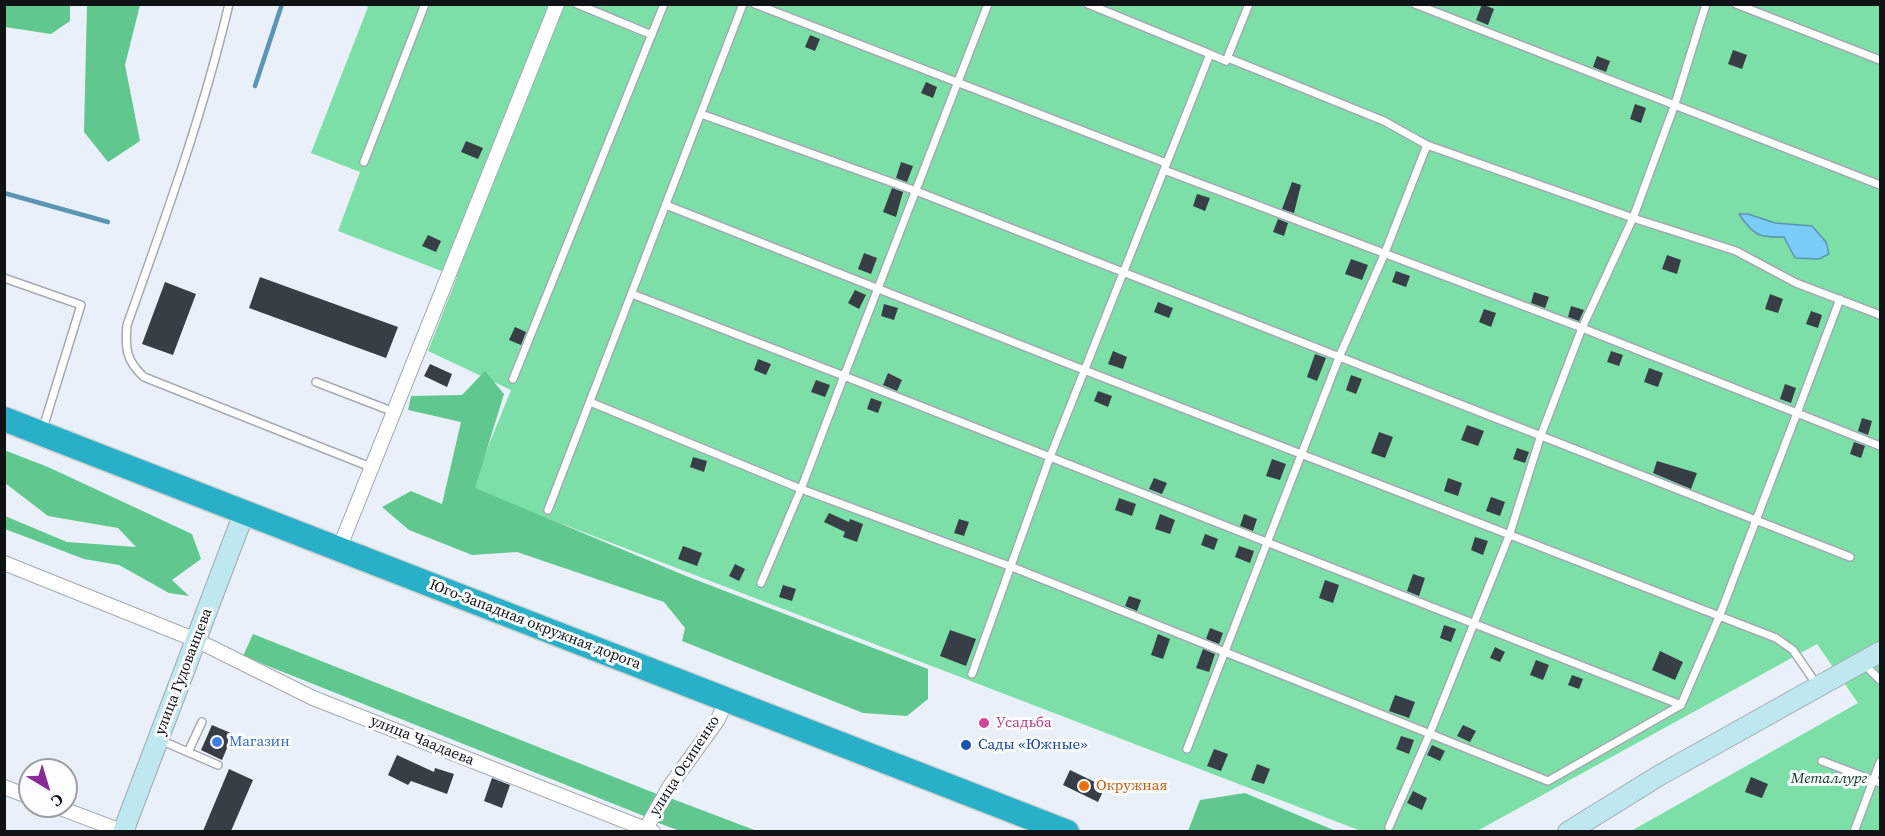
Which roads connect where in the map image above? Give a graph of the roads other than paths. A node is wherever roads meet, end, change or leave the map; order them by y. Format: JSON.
{"nodes":[{"id":1,"x":229,"y":4,"type":"edge"},
{"id":2,"x":425,"y":4,"type":"edge"},
{"id":3,"x":557,"y":4,"type":"edge"},
{"id":4,"x":577,"y":4,"type":"edge"},
{"id":5,"x":664,"y":4,"type":"edge"},
{"id":6,"x":743,"y":4,"type":"edge"},
{"id":7,"x":755,"y":4,"type":"edge"},
{"id":8,"x":988,"y":4,"type":"edge"},
{"id":9,"x":1088,"y":4,"type":"edge"},
{"id":10,"x":1249,"y":4,"type":"edge"},
{"id":11,"x":1415,"y":4,"type":"edge"},
{"id":12,"x":1706,"y":4,"type":"edge"},
{"id":13,"x":1736,"y":4,"type":"edge"},
{"id":14,"x":652,"y":35,"type":"junction"},
{"id":15,"x":1210,"y":54,"type":"junction"},
{"id":16,"x":1228,"y":58,"type":"junction"},
{"id":17,"x":1881,"y":60,"type":"edge"},
{"id":18,"x":958,"y":82,"type":"junction"},
{"id":19,"x":1675,"y":104,"type":"junction"},
{"id":20,"x":701,"y":114,"type":"junction"},
{"id":21,"x":1427,"y":145,"type":"junction"},
{"id":22,"x":364,"y":162,"type":"dead end"},
{"id":23,"x":1165,"y":167,"type":"junction"},
{"id":24,"x":1881,"y":185,"type":"edge"},
{"id":25,"x":916,"y":191,"type":"junction"},
{"id":26,"x":666,"y":205,"type":"junction"},
{"id":27,"x":1633,"y":218,"type":"junction"},
{"id":28,"x":1384,"y":255,"type":"junction"},
{"id":29,"x":1123,"y":273,"type":"junction"},
{"id":30,"x":4,"y":278,"type":"edge"},
{"id":31,"x":879,"y":289,"type":"junction"},
{"id":32,"x":632,"y":294,"type":"junction"},
{"id":33,"x":1840,"y":300,"type":"junction"},
{"id":34,"x":1881,"y":315,"type":"edge"},
{"id":35,"x":1582,"y":328,"type":"junction"},
{"id":36,"x":1340,"y":355,"type":"junction"},
{"id":37,"x":1084,"y":370,"type":"junction"},
{"id":38,"x":844,"y":376,"type":"junction"},
{"id":39,"x":513,"y":379,"type":"dead end"},
{"id":40,"x":316,"y":382,"type":"dead end"},
{"id":41,"x":590,"y":402,"type":"junction"},
{"id":42,"x":394,"y":412,"type":"junction"},
{"id":43,"x":1797,"y":413,"type":"junction"},
{"id":44,"x":4,"y":419,"type":"edge"},
{"id":45,"x":41,"y":434,"type":"junction"},
{"id":46,"x":1541,"y":435,"type":"junction"},
{"id":47,"x":1881,"y":446,"type":"edge"},
{"id":48,"x":1302,"y":455,"type":"junction"},
{"id":49,"x":1050,"y":457,"type":"junction"},
{"id":50,"x":373,"y":468,"type":"junction"},
{"id":51,"x":801,"y":489,"type":"junction"},
{"id":52,"x":548,"y":510,"type":"dead end"},
{"id":53,"x":244,"y":513,"type":"junction"},
{"id":54,"x":1757,"y":521,"type":"junction"},
{"id":55,"x":1509,"y":536,"type":"junction"},
{"id":56,"x":1267,"y":544,"type":"junction"},
{"id":57,"x":339,"y":549,"type":"junction"},
{"id":58,"x":1850,"y":557,"type":"dead end"},
{"id":59,"x":4,"y":563,"type":"edge"},
{"id":60,"x":1012,"y":567,"type":"junction"},
{"id":61,"x":761,"y":583,"type":"dead end"},
{"id":62,"x":1719,"y":617,"type":"junction"},
{"id":63,"x":1472,"y":624,"type":"junction"},
{"id":64,"x":196,"y":640,"type":"junction"},
{"id":65,"x":1226,"y":651,"type":"junction"},
{"id":66,"x":1881,"y":652,"type":"edge"},
{"id":67,"x":1863,"y":662,"type":"junction"},
{"id":68,"x":972,"y":674,"type":"dead end"},
{"id":69,"x":1881,"y":680,"type":"edge"},
{"id":70,"x":1818,"y":687,"type":"junction"},
{"id":71,"x":727,"y":700,"type":"junction"},
{"id":72,"x":1681,"y":705,"type":"junction"},
{"id":73,"x":202,"y":722,"type":"dead end"},
{"id":74,"x":1430,"y":734,"type":"junction"},
{"id":75,"x":158,"y":739,"type":"junction"},
{"id":76,"x":1187,"y":749,"type":"dead end"},
{"id":77,"x":188,"y":752,"type":"junction"},
{"id":78,"x":1822,"y":761,"type":"dead end"},
{"id":79,"x":1881,"y":762,"type":"edge"},
{"id":80,"x":218,"y":765,"type":"dead end"},
{"id":81,"x":1877,"y":782,"type":"edge"},
{"id":82,"x":78,"y":814,"type":"edge"},
{"id":83,"x":1389,"y":827,"type":"dead end"},
{"id":84,"x":647,"y":830,"type":"edge"},
{"id":85,"x":123,"y":831,"type":"edge"},
{"id":86,"x":1067,"y":831,"type":"edge"},
{"id":87,"x":1568,"y":831,"type":"edge"},
{"id":88,"x":1854,"y":831,"type":"edge"}],
"edges":[{"from":1,"to":50,"type":"lane"},
{"from":2,"to":22,"type":"lane"},
{"from":3,"to":42,"type":"street"},
{"from":4,"to":14,"type":"lane"},
{"from":5,"to":14,"type":"lane"},
{"from":6,"to":20,"type":"lane"},
{"from":7,"to":18,"type":"lane"},
{"from":8,"to":18,"type":"lane"},
{"from":9,"to":15,"type":"lane"},
{"from":10,"to":16,"type":"lane"},
{"from":11,"to":19,"type":"lane"},
{"from":12,"to":19,"type":"lane"},
{"from":13,"to":17,"type":"lane"},
{"from":14,"to":39,"type":"lane"},
{"from":15,"to":16,"type":"lane"},
{"from":15,"to":23,"type":"lane"},
{"from":16,"to":21,"type":"lane"},
{"from":18,"to":23,"type":"lane"},
{"from":18,"to":25,"type":"lane"},
{"from":19,"to":24,"type":"lane"},
{"from":19,"to":27,"type":"lane"},
{"from":20,"to":25,"type":"lane"},
{"from":20,"to":26,"type":"lane"},
{"from":21,"to":27,"type":"lane"},
{"from":21,"to":28,"type":"lane"},
{"from":23,"to":28,"type":"lane"},
{"from":23,"to":29,"type":"lane"},
{"from":25,"to":29,"type":"lane"},
{"from":25,"to":31,"type":"lane"},
{"from":26,"to":31,"type":"lane"},
{"from":26,"to":32,"type":"lane"},
{"from":27,"to":33,"type":"lane"},
{"from":27,"to":35,"type":"lane"},
{"from":28,"to":35,"type":"lane"},
{"from":28,"to":36,"type":"lane"},
{"from":29,"to":36,"type":"lane"},
{"from":29,"to":37,"type":"lane"},
{"from":30,"to":45,"type":"lane"},
{"from":31,"to":37,"type":"lane"},
{"from":31,"to":38,"type":"lane"},
{"from":32,"to":38,"type":"lane"},
{"from":32,"to":41,"type":"lane"},
{"from":33,"to":34,"type":"lane"},
{"from":33,"to":43,"type":"lane"},
{"from":35,"to":43,"type":"lane"},
{"from":35,"to":46,"type":"lane"},
{"from":36,"to":46,"type":"lane"},
{"from":36,"to":48,"type":"lane"},
{"from":37,"to":48,"type":"lane"},
{"from":37,"to":49,"type":"lane"},
{"from":38,"to":49,"type":"lane"},
{"from":38,"to":51,"type":"lane"},
{"from":40,"to":42,"type":"lane"},
{"from":41,"to":51,"type":"lane"},
{"from":41,"to":52,"type":"lane"},
{"from":42,"to":50,"type":"street"},
{"from":43,"to":47,"type":"lane"},
{"from":43,"to":54,"type":"lane"},
{"from":44,"to":45,"type":"highway","name":"Юго-Западная окружная дорога"},
{"from":45,"to":53,"type":"highway","name":"Юго-Западная окружная дорога"},
{"from":46,"to":54,"type":"lane"},
{"from":46,"to":55,"type":"lane"},
{"from":48,"to":55,"type":"lane"},
{"from":48,"to":56,"type":"lane"},
{"from":49,"to":56,"type":"lane"},
{"from":49,"to":60,"type":"lane"},
{"from":50,"to":57,"type":"street"},
{"from":51,"to":60,"type":"lane"},
{"from":51,"to":61,"type":"lane"},
{"from":53,"to":57,"type":"highway","name":"Юго-Западная окружная дорога"},
{"from":53,"to":64,"type":"street","name":"улица Гудованцева"},
{"from":54,"to":58,"type":"lane"},
{"from":54,"to":62,"type":"lane"},
{"from":55,"to":62,"type":"lane"},
{"from":55,"to":63,"type":"lane"},
{"from":56,"to":63,"type":"lane"},
{"from":56,"to":65,"type":"lane"},
{"from":57,"to":71,"type":"highway","name":"Юго-Западная окружная дорога"},
{"from":59,"to":64,"type":"street","name":"улица Чаадаева"},
{"from":60,"to":65,"type":"lane"},
{"from":60,"to":68,"type":"lane"},
{"from":62,"to":70,"type":"lane"},
{"from":62,"to":72,"type":"lane"},
{"from":63,"to":72,"type":"lane"},
{"from":63,"to":74,"type":"lane"},
{"from":64,"to":75,"type":"street","name":"улица Гудованцева"},
{"from":64,"to":84,"type":"street","name":"улица Чаадаева"},
{"from":65,"to":74,"type":"lane"},
{"from":65,"to":76,"type":"lane"},
{"from":66,"to":67,"type":"street"},
{"from":67,"to":69,"type":"lane"},
{"from":67,"to":70,"type":"street"},
{"from":70,"to":87,"type":"street"},
{"from":71,"to":84,"type":"street","name":"улица Осипенко"},
{"from":71,"to":86,"type":"highway","name":"Юго-Западная окружная дорога"},
{"from":72,"to":74,"type":"lane"},
{"from":73,"to":77,"type":"lane"},
{"from":74,"to":83,"type":"lane"},
{"from":75,"to":77,"type":"lane"},
{"from":75,"to":85,"type":"street","name":"улица Гудованцева"},
{"from":77,"to":80,"type":"lane"},
{"from":78,"to":81,"type":"lane"},
{"from":79,"to":81,"type":"lane"},
{"from":81,"to":88,"type":"lane"},
{"from":82,"to":85,"type":"street"}]}
